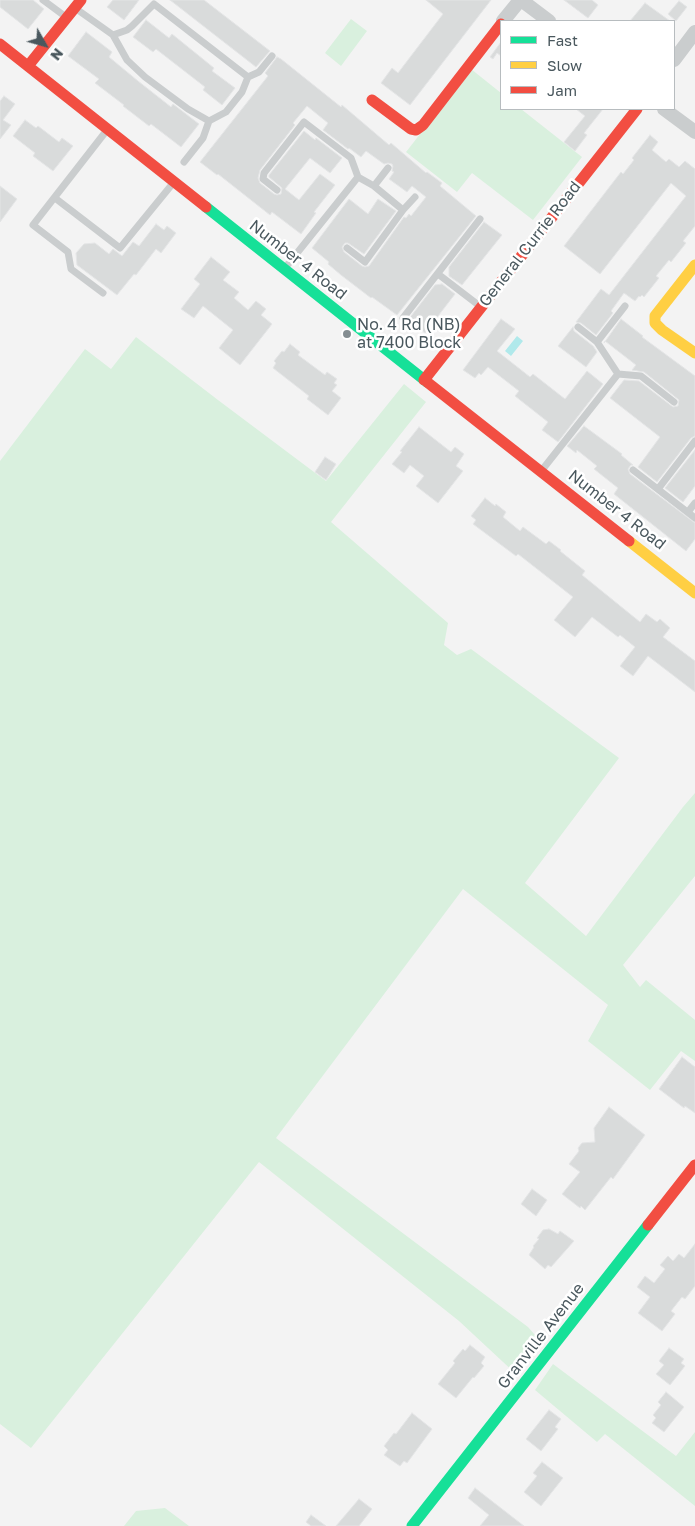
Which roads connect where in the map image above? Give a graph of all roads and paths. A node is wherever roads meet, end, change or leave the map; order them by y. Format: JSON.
{"nodes":[{"id":1,"x":43,"y":0,"type":"edge"},
{"id":2,"x":521,"y":0,"type":"edge"},
{"id":3,"x":154,"y":2,"type":"edge"},
{"id":4,"x":78,"y":4,"type":"edge"},
{"id":5,"x":66,"y":17,"type":"junction"},
{"id":6,"x":504,"y":20,"type":"edge"},
{"id":7,"x":548,"y":20,"type":"edge"},
{"id":8,"x":500,"y":26,"type":"edge"},
{"id":9,"x":695,"y":32,"type":"edge"},
{"id":10,"x":113,"y":35,"type":"junction"},
{"id":11,"x":0,"y":44,"type":"edge"},
{"id":12,"x":272,"y":56,"type":"dead end"},
{"id":13,"x":675,"y":59,"type":"edge"},
{"id":14,"x":28,"y":66,"type":"junction"},
{"id":15,"x":248,"y":77,"type":"junction"},
{"id":16,"x":372,"y":100,"type":"dead end"},
{"id":17,"x":636,"y":110,"type":"edge"},
{"id":18,"x":665,"y":110,"type":"edge"},
{"id":19,"x":209,"y":121,"type":"junction"},
{"id":20,"x":107,"y":129,"type":"junction"},
{"id":21,"x":695,"y":132,"type":"edge"},
{"id":22,"x":184,"y":162,"type":"dead end"},
{"id":23,"x":388,"y":168,"type":"dead end"},
{"id":24,"x":358,"y":177,"type":"junction"},
{"id":25,"x":174,"y":182,"type":"junction"},
{"id":26,"x":374,"y":186,"type":"junction"},
{"id":27,"x":277,"y":190,"type":"dead end"},
{"id":28,"x":414,"y":197,"type":"dead end"},
{"id":29,"x":55,"y":198,"type":"junction"},
{"id":30,"x":403,"y":210,"type":"junction"},
{"id":31,"x":480,"y":219,"type":"dead end"},
{"id":32,"x":347,"y":248,"type":"dead end"},
{"id":33,"x":695,"y":265,"type":"edge"},
{"id":34,"x":284,"y":269,"type":"junction"},
{"id":35,"x":438,"y":274,"type":"junction"},
{"id":36,"x":103,"y":293,"type":"dead end"},
{"id":37,"x":624,"y":306,"type":"dead end"},
{"id":38,"x":481,"y":307,"type":"junction"},
{"id":39,"x":404,"y":318,"type":"dead end"},
{"id":40,"x":578,"y":326,"type":"dead end"},
{"id":41,"x":597,"y":342,"type":"junction"},
{"id":42,"x":692,"y":348,"type":"edge"},
{"id":43,"x":618,"y":374,"type":"junction"},
{"id":44,"x":424,"y":380,"type":"junction"},
{"id":45,"x":674,"y":402,"type":"dead end"},
{"id":46,"x":695,"y":441,"type":"edge"},
{"id":47,"x":634,"y":470,"type":"dead end"},
{"id":48,"x":541,"y":472,"type":"junction"},
{"id":49,"x":658,"y":488,"type":"junction"},
{"id":50,"x":695,"y":503,"type":"edge"},
{"id":51,"x":688,"y":512,"type":"junction"},
{"id":52,"x":695,"y":518,"type":"edge"},
{"id":53,"x":692,"y":585,"type":"edge"},
{"id":54,"x":695,"y":1165,"type":"edge"},
{"id":55,"x":412,"y":1526,"type":"edge"}],
"edges":[{"from":1,"to":5,"type":"lane"},
{"from":2,"to":6,"type":"street"},
{"from":2,"to":7,"type":"street"},
{"from":3,"to":10,"type":"lane"},
{"from":3,"to":15,"type":"lane"},
{"from":4,"to":5,"type":"street"},
{"from":4,"to":10,"type":"lane"},
{"from":5,"to":14,"type":"street"},
{"from":8,"to":16,"type":"street"},
{"from":9,"to":13,"type":"street"},
{"from":10,"to":19,"type":"lane"},
{"from":11,"to":14,"type":"street","name":"Number 4 Road"},
{"from":12,"to":15,"type":"lane"},
{"from":14,"to":20,"type":"street","name":"Number 4 Road"},
{"from":15,"to":19,"type":"lane"},
{"from":17,"to":38,"type":"street","name":"General Currie Road"},
{"from":18,"to":21,"type":"street"},
{"from":19,"to":22,"type":"lane"},
{"from":20,"to":25,"type":"street","name":"Number 4 Road"},
{"from":20,"to":29,"type":"lane"},
{"from":23,"to":26,"type":"lane"},
{"from":24,"to":26,"type":"lane"},
{"from":24,"to":27,"type":"lane"},
{"from":24,"to":34,"type":"lane"},
{"from":25,"to":29,"type":"lane"},
{"from":25,"to":34,"type":"street","name":"Number 4 Road"},
{"from":26,"to":30,"type":"lane"},
{"from":28,"to":30,"type":"lane"},
{"from":29,"to":36,"type":"lane"},
{"from":30,"to":32,"type":"lane"},
{"from":31,"to":35,"type":"lane"},
{"from":33,"to":42,"type":"street"},
{"from":34,"to":44,"type":"street","name":"Number 4 Road"},
{"from":35,"to":38,"type":"lane"},
{"from":35,"to":39,"type":"lane"},
{"from":37,"to":41,"type":"lane"},
{"from":38,"to":44,"type":"street","name":"General Currie Road"},
{"from":40,"to":41,"type":"lane"},
{"from":41,"to":43,"type":"lane"},
{"from":43,"to":45,"type":"lane"},
{"from":43,"to":48,"type":"lane"},
{"from":44,"to":48,"type":"street","name":"Number 4 Road"},
{"from":46,"to":49,"type":"lane"},
{"from":47,"to":49,"type":"lane"},
{"from":48,"to":53,"type":"street","name":"Number 4 Road"},
{"from":49,"to":51,"type":"lane"},
{"from":50,"to":51,"type":"lane"},
{"from":51,"to":52,"type":"lane"},
{"from":54,"to":55,"type":"street","name":"Granville Avenue"}]}
